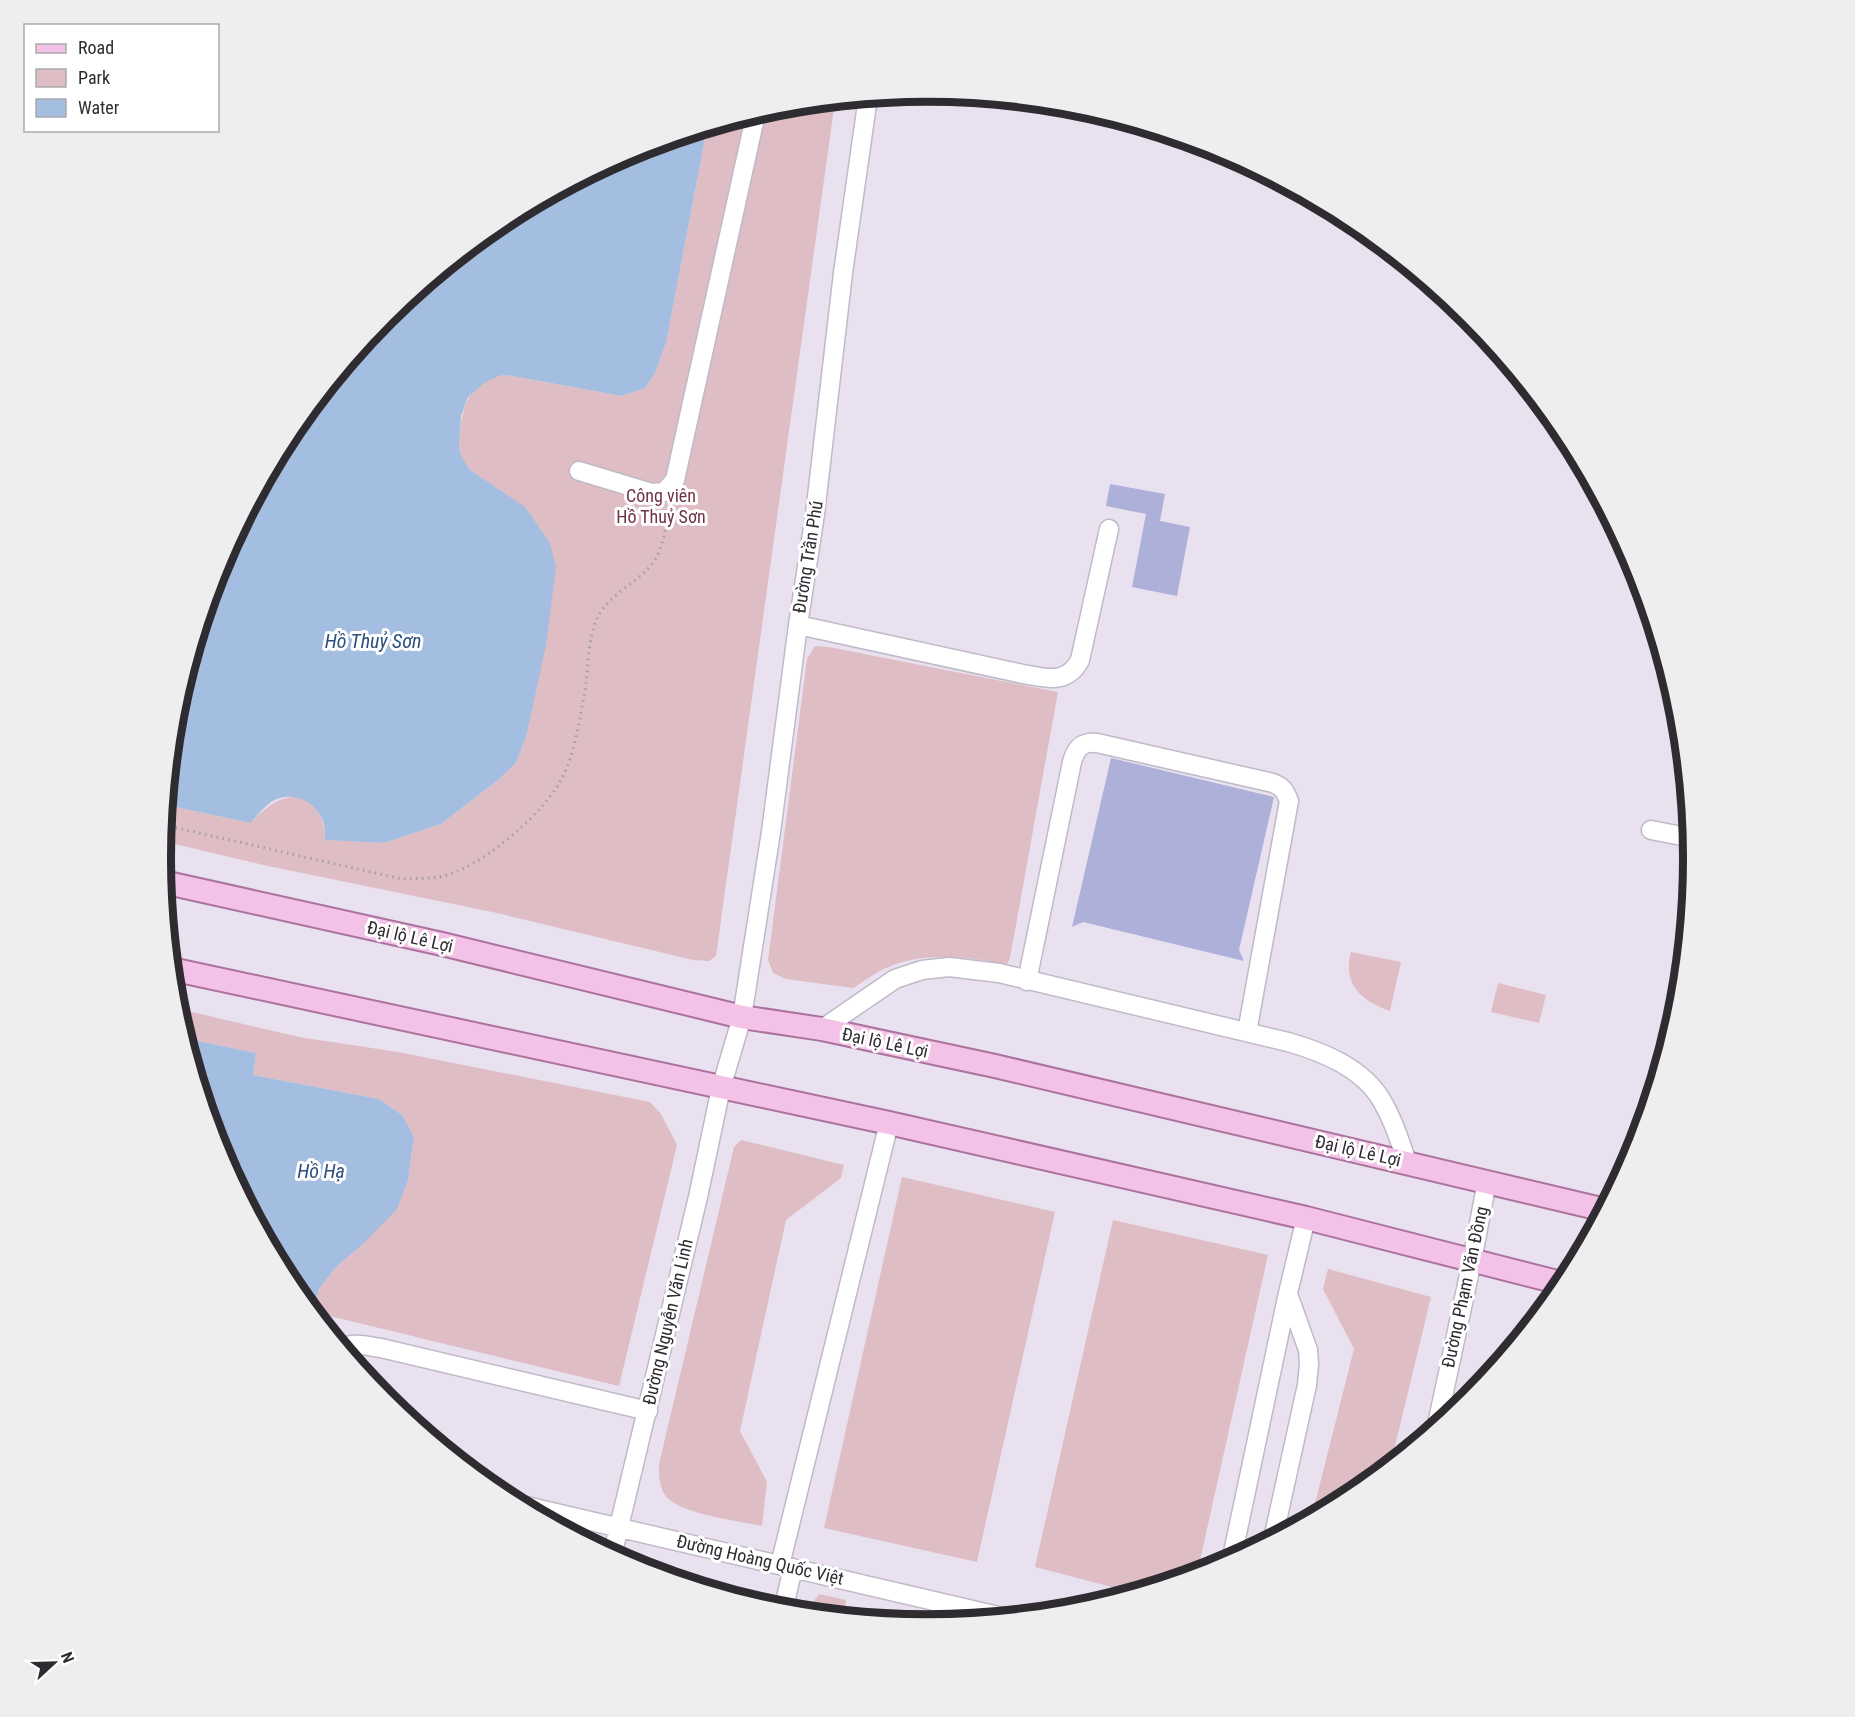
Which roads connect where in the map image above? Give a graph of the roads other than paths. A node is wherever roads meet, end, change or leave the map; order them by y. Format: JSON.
{"nodes":[{"id":1,"x":867,"y":105,"type":"edge"},
{"id":2,"x":754,"y":123,"type":"edge"},
{"id":3,"x":579,"y":471,"type":"dead end"},
{"id":4,"x":1110,"y":529,"type":"dead end"},
{"id":5,"x":798,"y":625,"type":"junction"},
{"id":6,"x":1651,"y":830,"type":"dead end"},
{"id":7,"x":1683,"y":836,"type":"edge"},
{"id":8,"x":172,"y":884,"type":"edge"},
{"id":9,"x":180,"y":971,"type":"edge"},
{"id":10,"x":1027,"y":981,"type":"junction"},
{"id":11,"x":742,"y":1017,"type":"junction"},
{"id":12,"x":822,"y":1029,"type":"junction"},
{"id":13,"x":1247,"y":1032,"type":"junction"},
{"id":14,"x":721,"y":1088,"type":"junction"},
{"id":15,"x":889,"y":1123,"type":"junction"},
{"id":16,"x":1407,"y":1162,"type":"junction"},
{"id":17,"x":1487,"y":1181,"type":"junction"},
{"id":18,"x":1598,"y":1208,"type":"edge"},
{"id":19,"x":1306,"y":1218,"type":"junction"},
{"id":20,"x":1472,"y":1261,"type":"junction"},
{"id":21,"x":1555,"y":1282,"type":"edge"},
{"id":22,"x":1288,"y":1293,"type":"junction"},
{"id":23,"x":348,"y":1344,"type":"edge"},
{"id":24,"x":648,"y":1411,"type":"junction"},
{"id":25,"x":1439,"y":1415,"type":"edge"},
{"id":26,"x":542,"y":1510,"type":"edge"},
{"id":27,"x":618,"y":1527,"type":"junction"},
{"id":28,"x":1275,"y":1530,"type":"edge"},
{"id":29,"x":614,"y":1546,"type":"edge"},
{"id":30,"x":1234,"y":1550,"type":"edge"},
{"id":31,"x":787,"y":1566,"type":"junction"},
{"id":32,"x":784,"y":1601,"type":"edge"},
{"id":33,"x":984,"y":1612,"type":"edge"}],
"edges":[{"from":1,"to":5,"type":"street","name":"Đường Trần Phú"},
{"from":2,"to":3,"type":"street"},
{"from":4,"to":5,"type":"street"},
{"from":5,"to":11,"type":"street","name":"Đường Trần Phú"},
{"from":6,"to":7,"type":"street"},
{"from":8,"to":11,"type":"main road","name":"Đại lộ Lê Lợi"},
{"from":9,"to":14,"type":"main road"},
{"from":10,"to":12,"type":"street"},
{"from":10,"to":13,"type":"street"},
{"from":10,"to":13,"type":"street"},
{"from":11,"to":12,"type":"main road","name":"Đại lộ Lê Lợi"},
{"from":11,"to":14,"type":"street","name":"Đường Trần Phú"},
{"from":12,"to":16,"type":"main road","name":"Đại lộ Lê Lợi"},
{"from":13,"to":16,"type":"street"},
{"from":14,"to":15,"type":"main road"},
{"from":14,"to":24,"type":"street","name":"Đường Nguyễn Văn Linh"},
{"from":15,"to":19,"type":"main road"},
{"from":15,"to":31,"type":"street"},
{"from":16,"to":17,"type":"main road","name":"Đại lộ Lê Lợi"},
{"from":17,"to":18,"type":"main road","name":"Đại lộ Lê Lợi"},
{"from":17,"to":20,"type":"street","name":"Đường Phạm Văn Đồng"},
{"from":19,"to":20,"type":"main road"},
{"from":19,"to":22,"type":"street"},
{"from":20,"to":21,"type":"main road"},
{"from":20,"to":25,"type":"street","name":"Đường Phạm Văn Đồng"},
{"from":22,"to":28,"type":"street"},
{"from":22,"to":30,"type":"street"},
{"from":23,"to":24,"type":"street"},
{"from":24,"to":27,"type":"street","name":"Đường Nguyễn Văn Linh"},
{"from":26,"to":27,"type":"street","name":"Đường Hoàng Quốc Việt"},
{"from":27,"to":29,"type":"street","name":"Đường Nguyễn Văn Linh"},
{"from":27,"to":31,"type":"street","name":"Đường Hoàng Quốc Việt"},
{"from":31,"to":32,"type":"street"},
{"from":31,"to":33,"type":"street","name":"Đường Hoàng Quốc Việt"}]}
